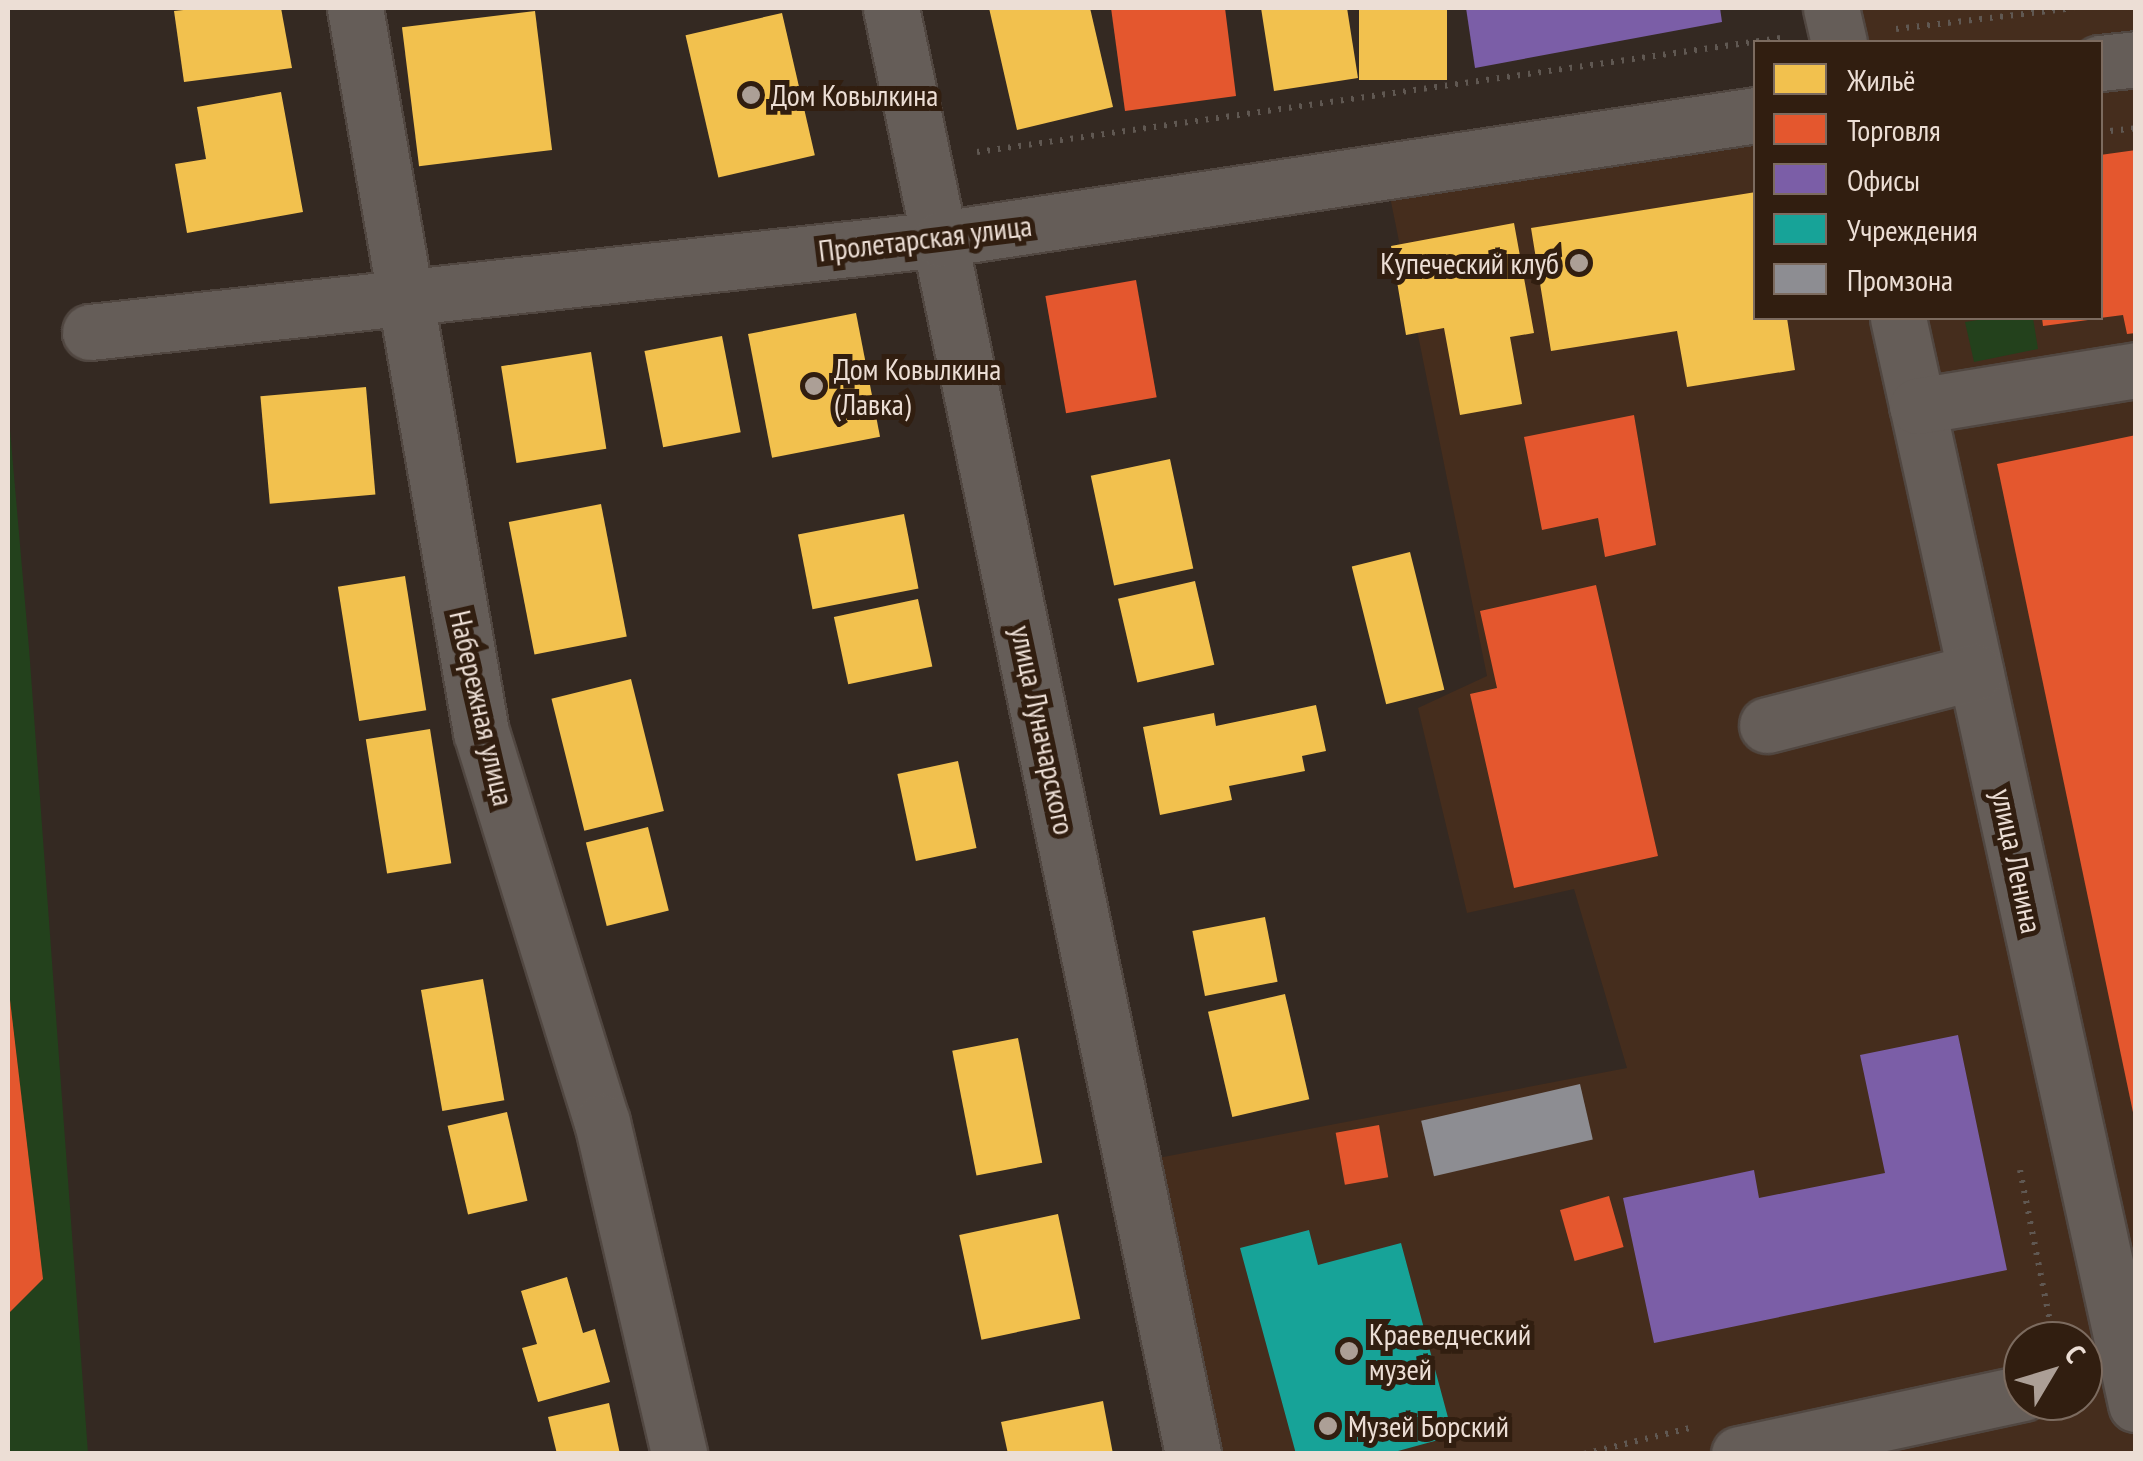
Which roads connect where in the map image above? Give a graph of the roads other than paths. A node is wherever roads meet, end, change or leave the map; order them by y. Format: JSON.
{"nodes":[{"id":1,"x":355,"y":8,"type":"edge"},
{"id":2,"x":891,"y":8,"type":"edge"},
{"id":3,"x":1831,"y":8,"type":"edge"},
{"id":4,"x":1839,"y":40,"type":"edge"},
{"id":5,"x":2136,"y":59,"type":"edge"},
{"id":6,"x":2103,"y":63,"type":"edge"},
{"id":7,"x":1753,"y":115,"type":"edge"},
{"id":8,"x":941,"y":239,"type":"junction"},
{"id":9,"x":400,"y":295,"type":"junction"},
{"id":10,"x":1898,"y":320,"type":"edge"},
{"id":11,"x":90,"y":332,"type":"dead end"},
{"id":12,"x":2136,"y":370,"type":"edge"},
{"id":13,"x":1917,"y":406,"type":"junction"},
{"id":14,"x":1975,"y":672,"type":"junction"},
{"id":15,"x":1767,"y":725,"type":"dead end"},
{"id":16,"x":2120,"y":1381,"type":"edge"},
{"id":17,"x":2003,"y":1397,"type":"edge"},
{"id":18,"x":679,"y":1454,"type":"edge"},
{"id":19,"x":1193,"y":1454,"type":"edge"},
{"id":20,"x":1739,"y":1454,"type":"edge"}],
"edges":[{"from":1,"to":9,"type":"street","name":"Набережная улица"},
{"from":2,"to":8,"type":"street","name":"улица Луначарского"},
{"from":3,"to":4,"type":"street"},
{"from":5,"to":6,"type":"street"},
{"from":7,"to":8,"type":"street","name":"Пролетарская улица"},
{"from":8,"to":9,"type":"street","name":"Пролетарская улица"},
{"from":8,"to":19,"type":"street","name":"улица Луначарского"},
{"from":9,"to":11,"type":"street","name":"Пролетарская улица"},
{"from":9,"to":18,"type":"street","name":"Набережная улица"},
{"from":10,"to":13,"type":"street","name":"улица Ленина"},
{"from":12,"to":13,"type":"street"},
{"from":13,"to":14,"type":"street","name":"улица Ленина"},
{"from":14,"to":15,"type":"street"},
{"from":14,"to":16,"type":"street","name":"улица Ленина"},
{"from":17,"to":20,"type":"street"}]}
